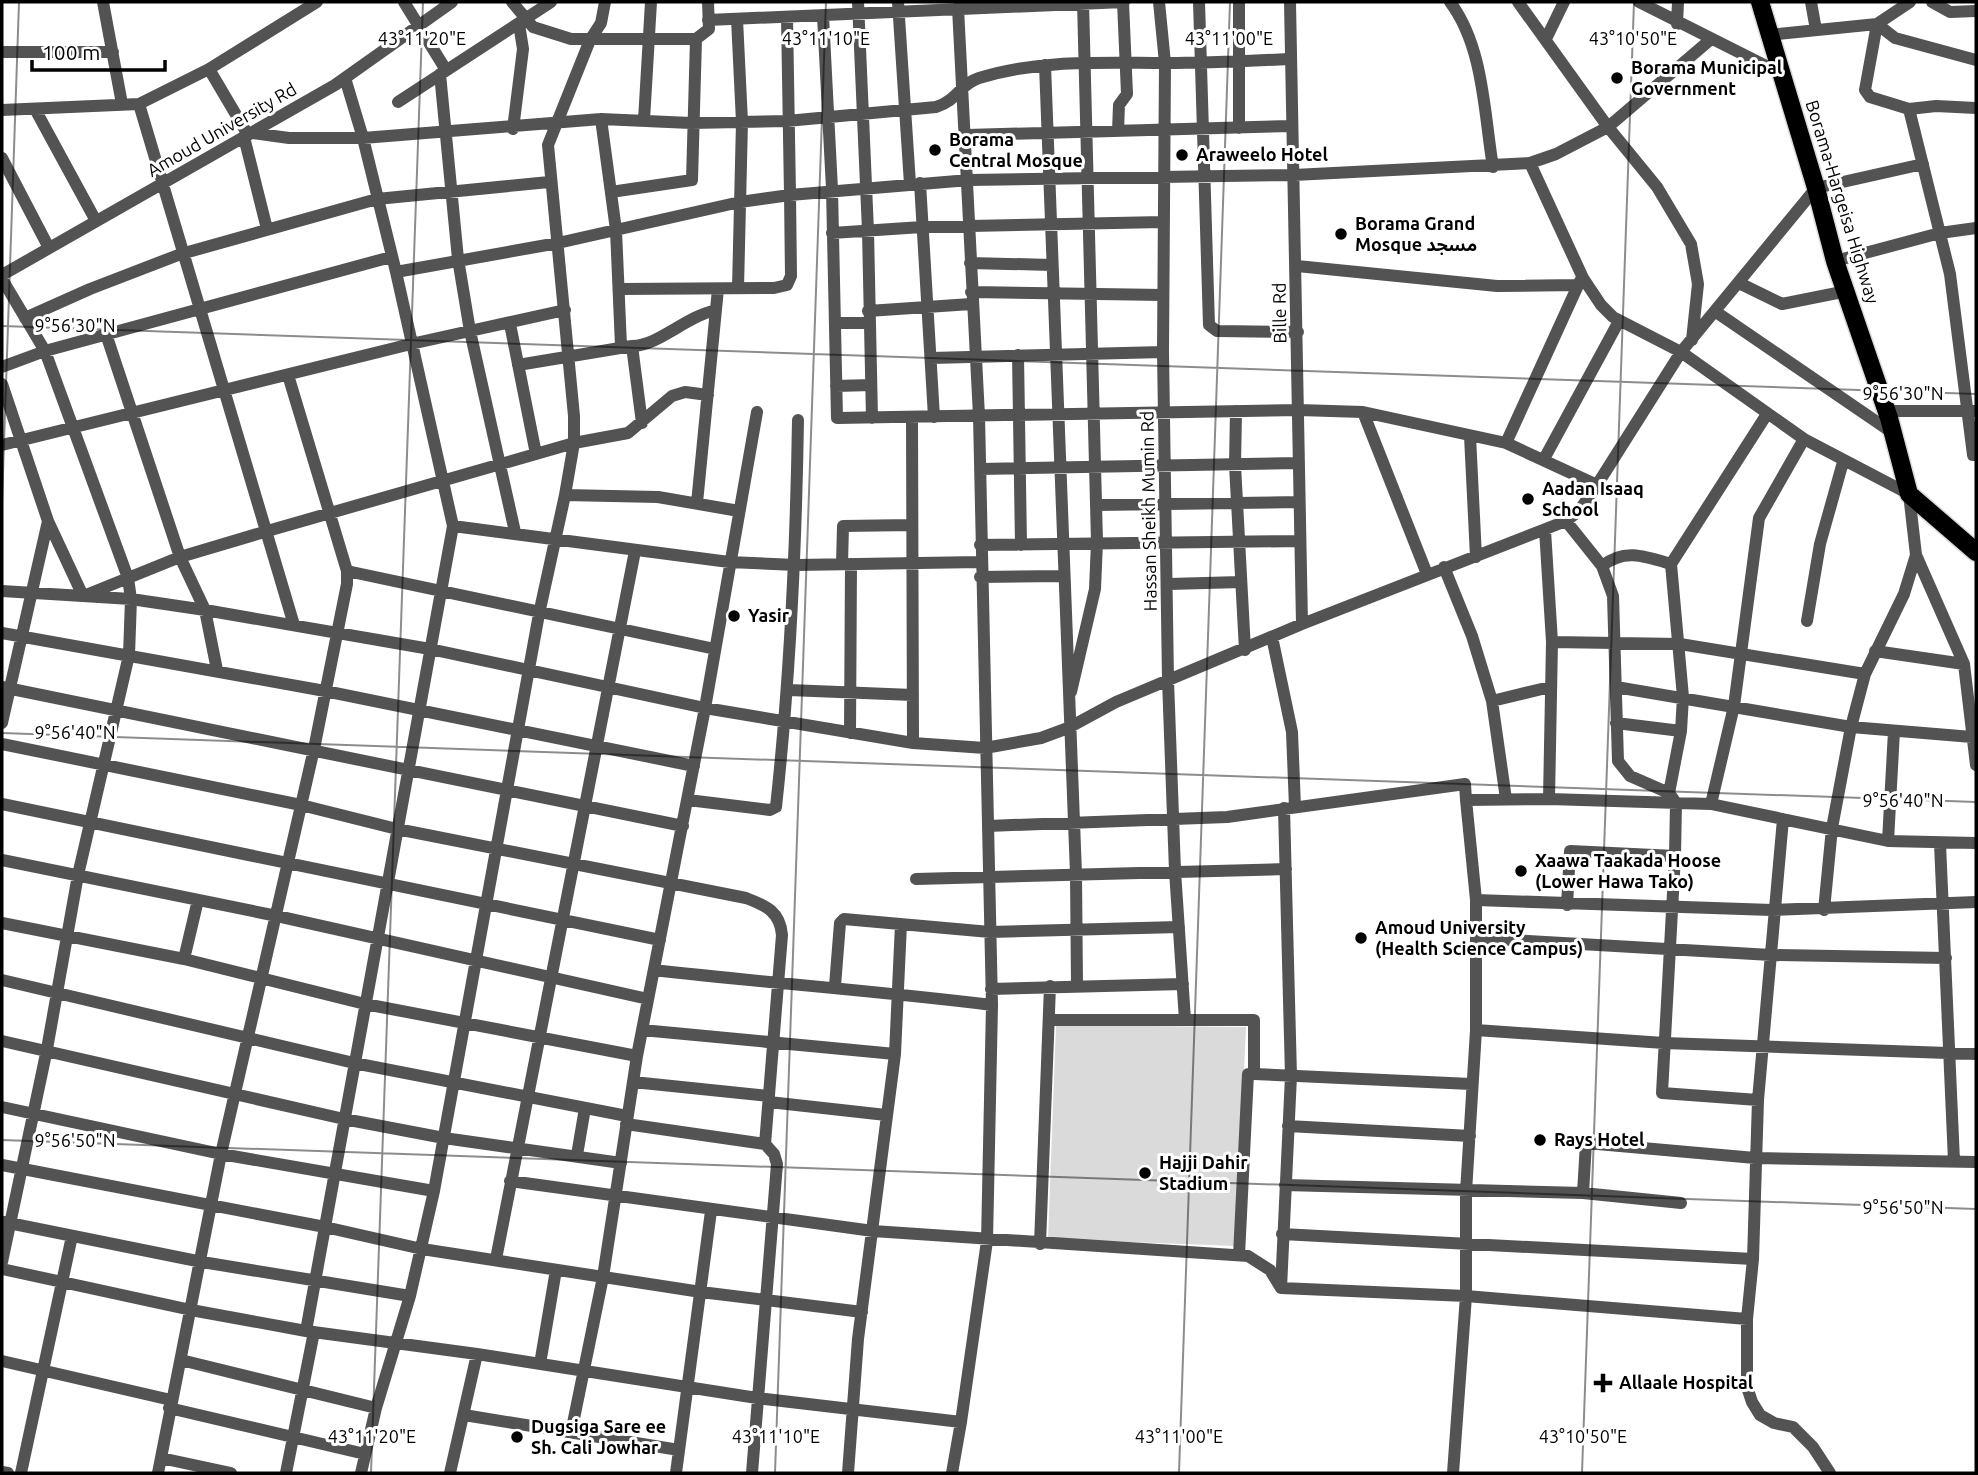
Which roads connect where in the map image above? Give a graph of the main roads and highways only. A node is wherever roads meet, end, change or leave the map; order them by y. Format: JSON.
{"nodes":[{"id":1,"x":1760,"y":2,"type":"edge"},
{"id":2,"x":1976,"y":552,"type":"edge"}],
"edges":[{"from":1,"to":2,"type":"highway","name":"Borama-Hargeisa Highway"}]}
